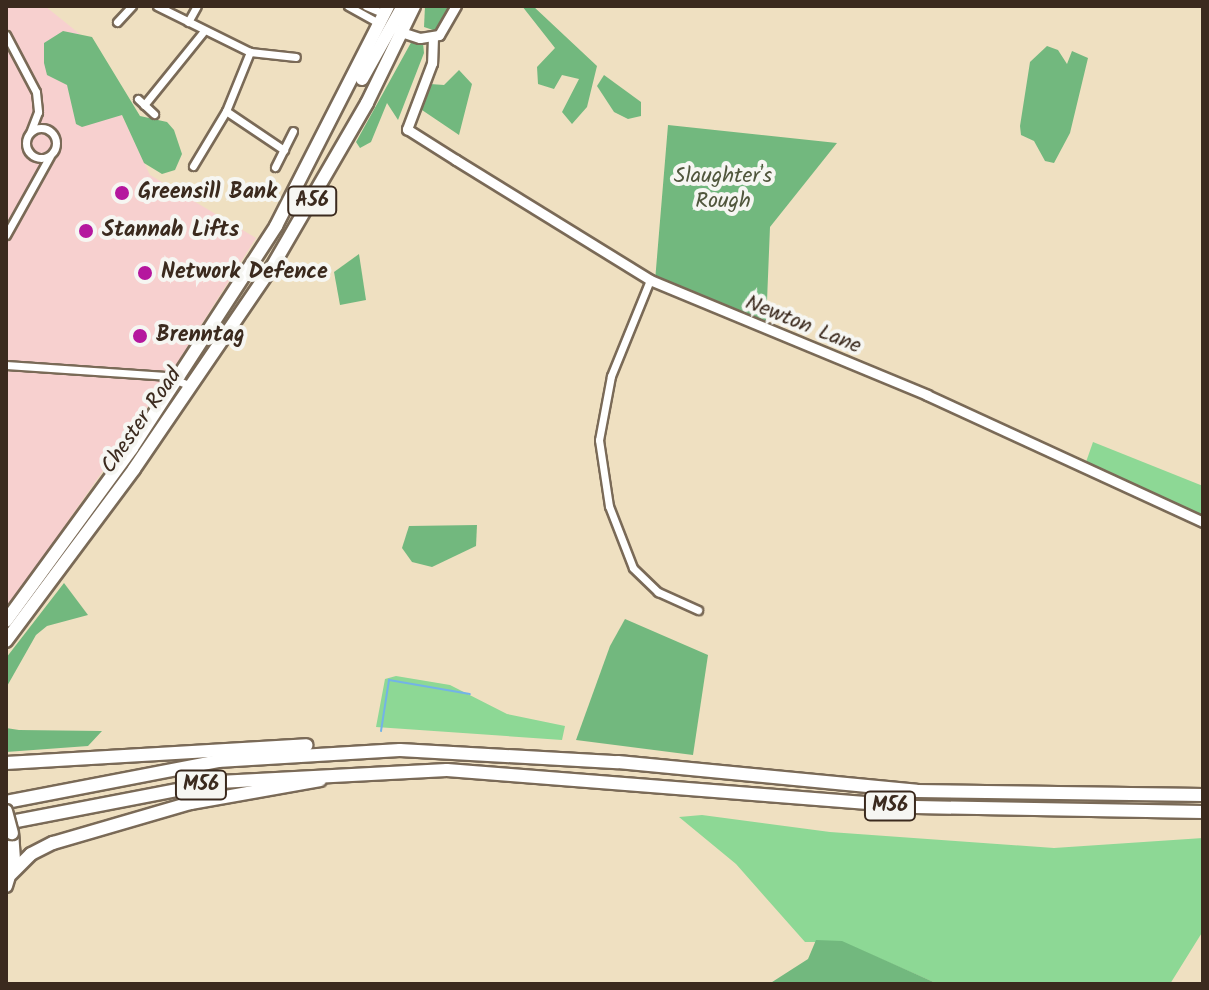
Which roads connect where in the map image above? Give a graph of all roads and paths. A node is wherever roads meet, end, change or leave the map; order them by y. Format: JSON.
{"nodes":[{"id":1,"x":132,"y":6,"type":"edge"},
{"id":2,"x":157,"y":6,"type":"edge"},
{"id":3,"x":197,"y":6,"type":"edge"},
{"id":4,"x":348,"y":6,"type":"edge"},
{"id":5,"x":366,"y":6,"type":"edge"},
{"id":6,"x":403,"y":6,"type":"edge"},
{"id":7,"x":414,"y":6,"type":"edge"},
{"id":8,"x":456,"y":6,"type":"edge"},
{"id":9,"x":392,"y":21,"type":"edge"},
{"id":10,"x":117,"y":22,"type":"dead end"},
{"id":11,"x":188,"y":22,"type":"junction"},
{"id":12,"x":204,"y":31,"type":"junction"},
{"id":13,"x":6,"y":35,"type":"edge"},
{"id":14,"x":430,"y":37,"type":"junction"},
{"id":15,"x":250,"y":52,"type":"junction"},
{"id":16,"x":296,"y":57,"type":"dead end"},
{"id":17,"x":226,"y":111,"type":"junction"},
{"id":18,"x":38,"y":112,"type":"junction"},
{"id":19,"x":154,"y":114,"type":"dead end"},
{"id":20,"x":51,"y":131,"type":"junction"},
{"id":21,"x":293,"y":131,"type":"dead end"},
{"id":22,"x":30,"y":133,"type":"junction"},
{"id":23,"x":284,"y":150,"type":"junction"},
{"id":24,"x":31,"y":154,"type":"junction"},
{"id":25,"x":51,"y":154,"type":"junction"},
{"id":26,"x":193,"y":166,"type":"dead end"},
{"id":27,"x":275,"y":167,"type":"dead end"},
{"id":28,"x":36,"y":176,"type":"junction"},
{"id":29,"x":6,"y":235,"type":"edge"},
{"id":30,"x":650,"y":280,"type":"junction"},
{"id":31,"x":6,"y":365,"type":"edge"},
{"id":32,"x":178,"y":378,"type":"junction"},
{"id":33,"x":191,"y":386,"type":"junction"},
{"id":34,"x":1203,"y":522,"type":"edge"},
{"id":35,"x":698,"y":610,"type":"dead end"},
{"id":36,"x":6,"y":621,"type":"edge"},
{"id":37,"x":6,"y":641,"type":"edge"},
{"id":38,"x":400,"y":750,"type":"junction"},
{"id":39,"x":6,"y":763,"type":"edge"},
{"id":40,"x":398,"y":770,"type":"junction"},
{"id":41,"x":1203,"y":795,"type":"edge"},
{"id":42,"x":6,"y":802,"type":"edge"},
{"id":43,"x":6,"y":811,"type":"edge"},
{"id":44,"x":1203,"y":812,"type":"edge"},
{"id":45,"x":9,"y":828,"type":"edge"},
{"id":46,"x":9,"y":880,"type":"edge"}],
"edges":[{"from":1,"to":10,"type":"street"},
{"from":2,"to":11,"type":"street"},
{"from":3,"to":11,"type":"street"},
{"from":4,"to":9,"type":"street"},
{"from":5,"to":9,"type":"street"},
{"from":6,"to":9,"type":"highway"},
{"from":7,"to":9,"type":"highway","name":"Chester Road","number":"A56"},
{"from":8,"to":14,"type":"street"},
{"from":9,"to":14,"type":"street"},
{"from":9,"to":32,"type":"highway","name":"Chester Road","number":"A56"},
{"from":9,"to":33,"type":"highway","name":"Chester Road","number":"A56"},
{"from":11,"to":12,"type":"street"},
{"from":12,"to":15,"type":"street"},
{"from":12,"to":19,"type":"street"},
{"from":13,"to":18,"type":"street"},
{"from":14,"to":30,"type":"street","name":"Newton Lane"},
{"from":15,"to":16,"type":"street"},
{"from":15,"to":17,"type":"street"},
{"from":17,"to":23,"type":"street"},
{"from":17,"to":26,"type":"street"},
{"from":18,"to":20,"type":"street"},
{"from":18,"to":22,"type":"street"},
{"from":20,"to":22,"type":"street"},
{"from":20,"to":25,"type":"street"},
{"from":21,"to":23,"type":"street"},
{"from":22,"to":24,"type":"street"},
{"from":23,"to":27,"type":"street"},
{"from":24,"to":25,"type":"street"},
{"from":24,"to":28,"type":"street"},
{"from":25,"to":28,"type":"street"},
{"from":28,"to":29,"type":"street"},
{"from":30,"to":34,"type":"street","name":"Newton Lane"},
{"from":30,"to":35,"type":"street"},
{"from":31,"to":32,"type":"street"},
{"from":32,"to":33,"type":"street"},
{"from":32,"to":36,"type":"highway","name":"Chester Road","number":"A56"},
{"from":33,"to":37,"type":"highway","name":"Chester Road","number":"A56"},
{"from":38,"to":39,"type":"highway"},
{"from":38,"to":41,"type":"highway","number":"M56"},
{"from":38,"to":42,"type":"highway","number":"M56"},
{"from":40,"to":44,"type":"highway","number":"M56"},
{"from":40,"to":45,"type":"highway","number":"M56"},
{"from":40,"to":46,"type":"highway"},
{"from":43,"to":45,"type":"highway","bridge":true},
{"from":45,"to":46,"type":"highway"}]}
